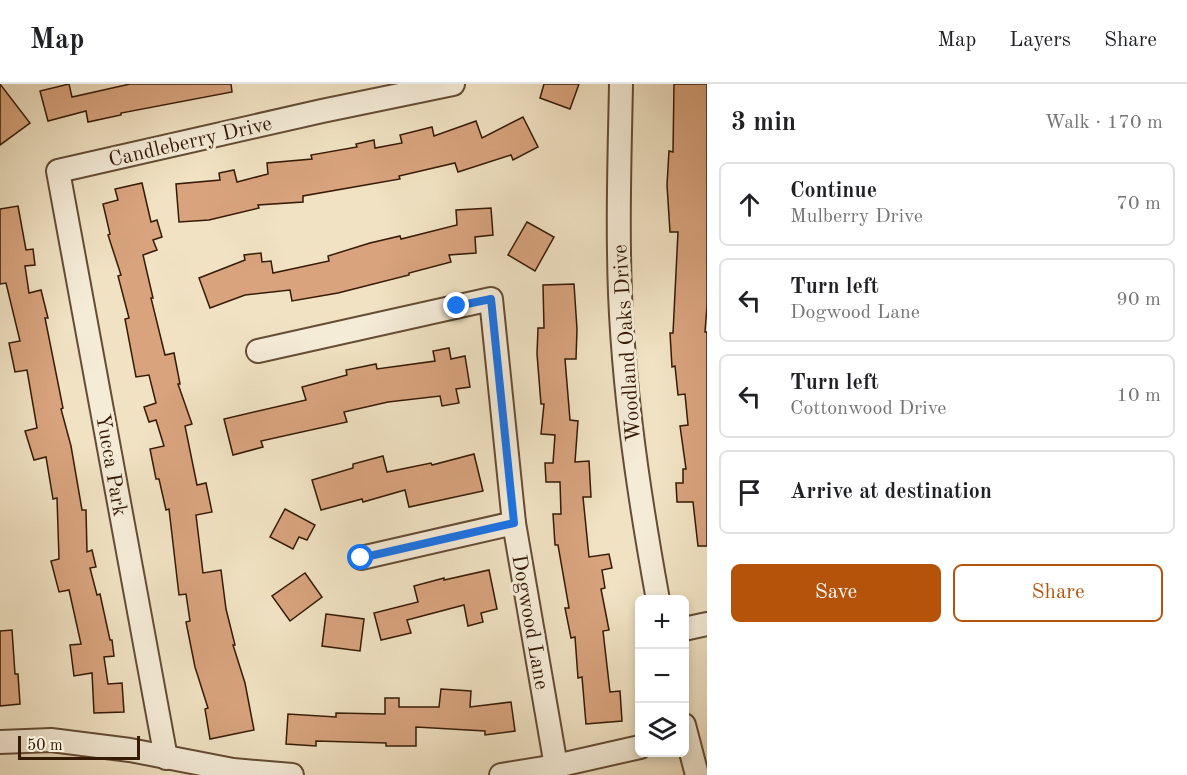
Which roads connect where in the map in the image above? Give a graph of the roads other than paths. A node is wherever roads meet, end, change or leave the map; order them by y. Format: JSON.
{"nodes":[{"id":1,"x":453,"y":84,"type":"edge"},
{"id":2,"x":621,"y":84,"type":"edge"},
{"id":3,"x":58,"y":171,"type":"joint"},
{"id":4,"x":258,"y":351,"type":"dead end"},
{"id":5,"x":514,"y":523,"type":"junction"},
{"id":6,"x":361,"y":558,"type":"dead end"},
{"id":7,"x":657,"y":595,"type":"edge"},
{"id":8,"x":707,"y":624,"type":"edge"},
{"id":9,"x":689,"y":628,"type":"edge"},
{"id":10,"x":0,"y":742,"type":"edge"},
{"id":11,"x":689,"y":746,"type":"edge"},
{"id":12,"x":635,"y":748,"type":"edge"},
{"id":13,"x":166,"y":758,"type":"junction"},
{"id":14,"x":556,"y":766,"type":"junction"},
{"id":15,"x":292,"y":775,"type":"edge"},
{"id":16,"x":501,"y":775,"type":"edge"},
{"id":17,"x":697,"y":775,"type":"edge"}],
"edges":[{"from":1,"to":3,"type":"street","name":"Candleberry Drive"},
{"from":2,"to":7,"type":"street","name":"Woodland Oaks Drive"},
{"from":3,"to":13,"type":"street","name":"Yucca Park"},
{"from":4,"to":5,"type":"street","name":"Dogwood Lane"},
{"from":5,"to":6,"type":"street"},
{"from":5,"to":14,"type":"street","name":"Dogwood Lane"},
{"from":8,"to":9,"type":"street"},
{"from":10,"to":13,"type":"street"},
{"from":11,"to":17,"type":"street"},
{"from":12,"to":14,"type":"street"},
{"from":13,"to":15,"type":"street"},
{"from":14,"to":16,"type":"street"}]}
